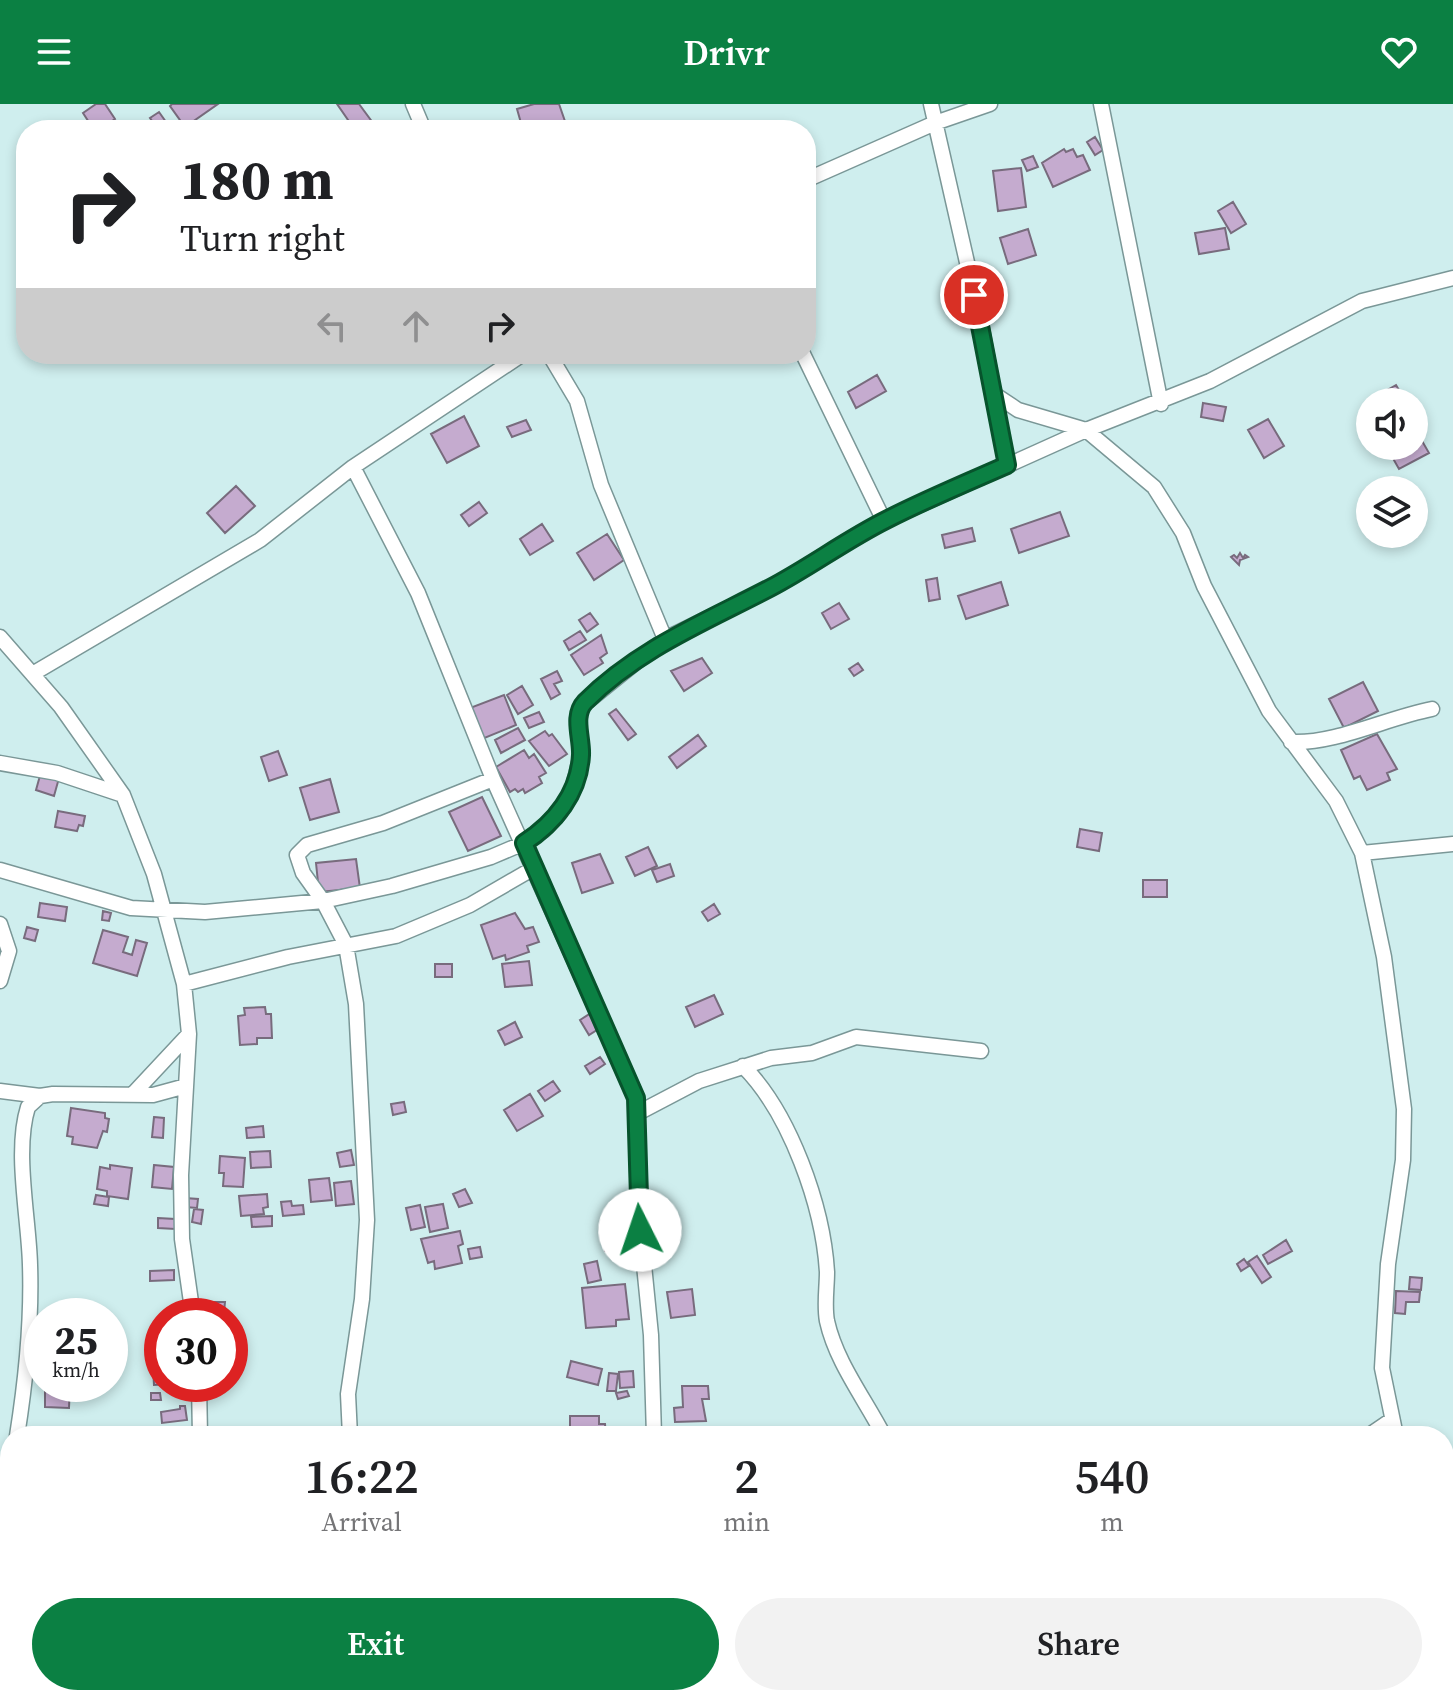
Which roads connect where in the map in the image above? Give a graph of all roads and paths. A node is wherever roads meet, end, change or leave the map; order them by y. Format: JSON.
{"nodes":[{"id":1,"x":931,"y":104,"type":"edge"},
{"id":2,"x":990,"y":104,"type":"edge"},
{"id":3,"x":1101,"y":104,"type":"edge"},
{"id":4,"x":935,"y":123,"type":"junction"},
{"id":5,"x":816,"y":176,"type":"edge"},
{"id":6,"x":1453,"y":278,"type":"edge"},
{"id":7,"x":508,"y":364,"type":"edge"},
{"id":8,"x":555,"y":364,"type":"edge"},
{"id":9,"x":808,"y":364,"type":"edge"},
{"id":10,"x":994,"y":394,"type":"junction"},
{"id":11,"x":1161,"y":404,"type":"junction"},
{"id":12,"x":1086,"y":430,"type":"junction"},
{"id":13,"x":1007,"y":465,"type":"junction"},
{"id":14,"x":353,"y":467,"type":"junction"},
{"id":15,"x":884,"y":521,"type":"junction"},
{"id":16,"x":0,"y":637,"type":"edge"},
{"id":17,"x":665,"y":639,"type":"junction"},
{"id":18,"x":34,"y":673,"type":"junction"},
{"id":19,"x":1432,"y":709,"type":"dead end"},
{"id":20,"x":1291,"y":742,"type":"junction"},
{"id":21,"x":0,"y":763,"type":"edge"},
{"id":22,"x":493,"y":779,"type":"junction"},
{"id":23,"x":123,"y":795,"type":"junction"},
{"id":24,"x":524,"y":843,"type":"junction"},
{"id":25,"x":1453,"y":844,"type":"edge"},
{"id":26,"x":1362,"y":853,"type":"junction"},
{"id":27,"x":534,"y":868,"type":"junction"},
{"id":28,"x":0,"y":870,"type":"edge"},
{"id":29,"x":323,"y":901,"type":"junction"},
{"id":30,"x":164,"y":912,"type":"junction"},
{"id":31,"x":0,"y":924,"type":"edge"},
{"id":32,"x":346,"y":945,"type":"junction"},
{"id":33,"x":0,"y":981,"type":"edge"},
{"id":34,"x":184,"y":984,"type":"junction"},
{"id":35,"x":189,"y":1034,"type":"junction"},
{"id":36,"x":981,"y":1051,"type":"dead end"},
{"id":37,"x":743,"y":1066,"type":"junction"},
{"id":38,"x":186,"y":1086,"type":"junction"},
{"id":39,"x":2,"y":1090,"type":"edge"},
{"id":40,"x":132,"y":1095,"type":"junction"},
{"id":41,"x":40,"y":1096,"type":"junction"},
{"id":42,"x":638,"y":1113,"type":"junction"},
{"id":43,"x":190,"y":1298,"type":"edge"},
{"id":44,"x":199,"y":1402,"type":"edge"},
{"id":45,"x":1390,"y":1421,"type":"junction"},
{"id":46,"x":18,"y":1426,"type":"edge"},
{"id":47,"x":200,"y":1426,"type":"edge"},
{"id":48,"x":350,"y":1426,"type":"edge"},
{"id":49,"x":654,"y":1426,"type":"edge"},
{"id":50,"x":879,"y":1426,"type":"edge"},
{"id":51,"x":1383,"y":1426,"type":"edge"},
{"id":52,"x":1392,"y":1426,"type":"edge"}],
"edges":[{"from":1,"to":4,"type":"street"},
{"from":2,"to":4,"type":"street"},
{"from":3,"to":11,"type":"street"},
{"from":4,"to":5,"type":"street"},
{"from":4,"to":10,"type":"street"},
{"from":6,"to":11,"type":"street"},
{"from":7,"to":14,"type":"street"},
{"from":8,"to":17,"type":"street"},
{"from":9,"to":15,"type":"street"},
{"from":10,"to":12,"type":"street"},
{"from":10,"to":13,"type":"street"},
{"from":11,"to":12,"type":"street"},
{"from":12,"to":13,"type":"street"},
{"from":12,"to":20,"type":"street"},
{"from":13,"to":15,"type":"street"},
{"from":14,"to":18,"type":"street"},
{"from":14,"to":22,"type":"street"},
{"from":15,"to":17,"type":"street"},
{"from":16,"to":18,"type":"street"},
{"from":17,"to":24,"type":"street"},
{"from":18,"to":23,"type":"street"},
{"from":19,"to":20,"type":"street"},
{"from":20,"to":26,"type":"street"},
{"from":21,"to":23,"type":"street"},
{"from":22,"to":24,"type":"street"},
{"from":22,"to":29,"type":"street"},
{"from":23,"to":30,"type":"street"},
{"from":24,"to":27,"type":"street"},
{"from":24,"to":29,"type":"street"},
{"from":25,"to":26,"type":"street"},
{"from":26,"to":45,"type":"street"},
{"from":27,"to":32,"type":"street"},
{"from":27,"to":42,"type":"street"},
{"from":28,"to":30,"type":"street"},
{"from":29,"to":30,"type":"street"},
{"from":29,"to":32,"type":"street"},
{"from":30,"to":34,"type":"street"},
{"from":31,"to":33,"type":"street"},
{"from":32,"to":34,"type":"street"},
{"from":32,"to":48,"type":"street"},
{"from":34,"to":35,"type":"street"},
{"from":35,"to":38,"type":"street"},
{"from":35,"to":40,"type":"street"},
{"from":36,"to":37,"type":"street"},
{"from":37,"to":42,"type":"street"},
{"from":37,"to":50,"type":"street"},
{"from":38,"to":40,"type":"street"},
{"from":38,"to":43,"type":"street"},
{"from":39,"to":41,"type":"street"},
{"from":40,"to":41,"type":"street"},
{"from":41,"to":46,"type":"street"},
{"from":42,"to":49,"type":"street"},
{"from":44,"to":47,"type":"street"},
{"from":45,"to":51,"type":"street"},
{"from":45,"to":52,"type":"street"}]}
